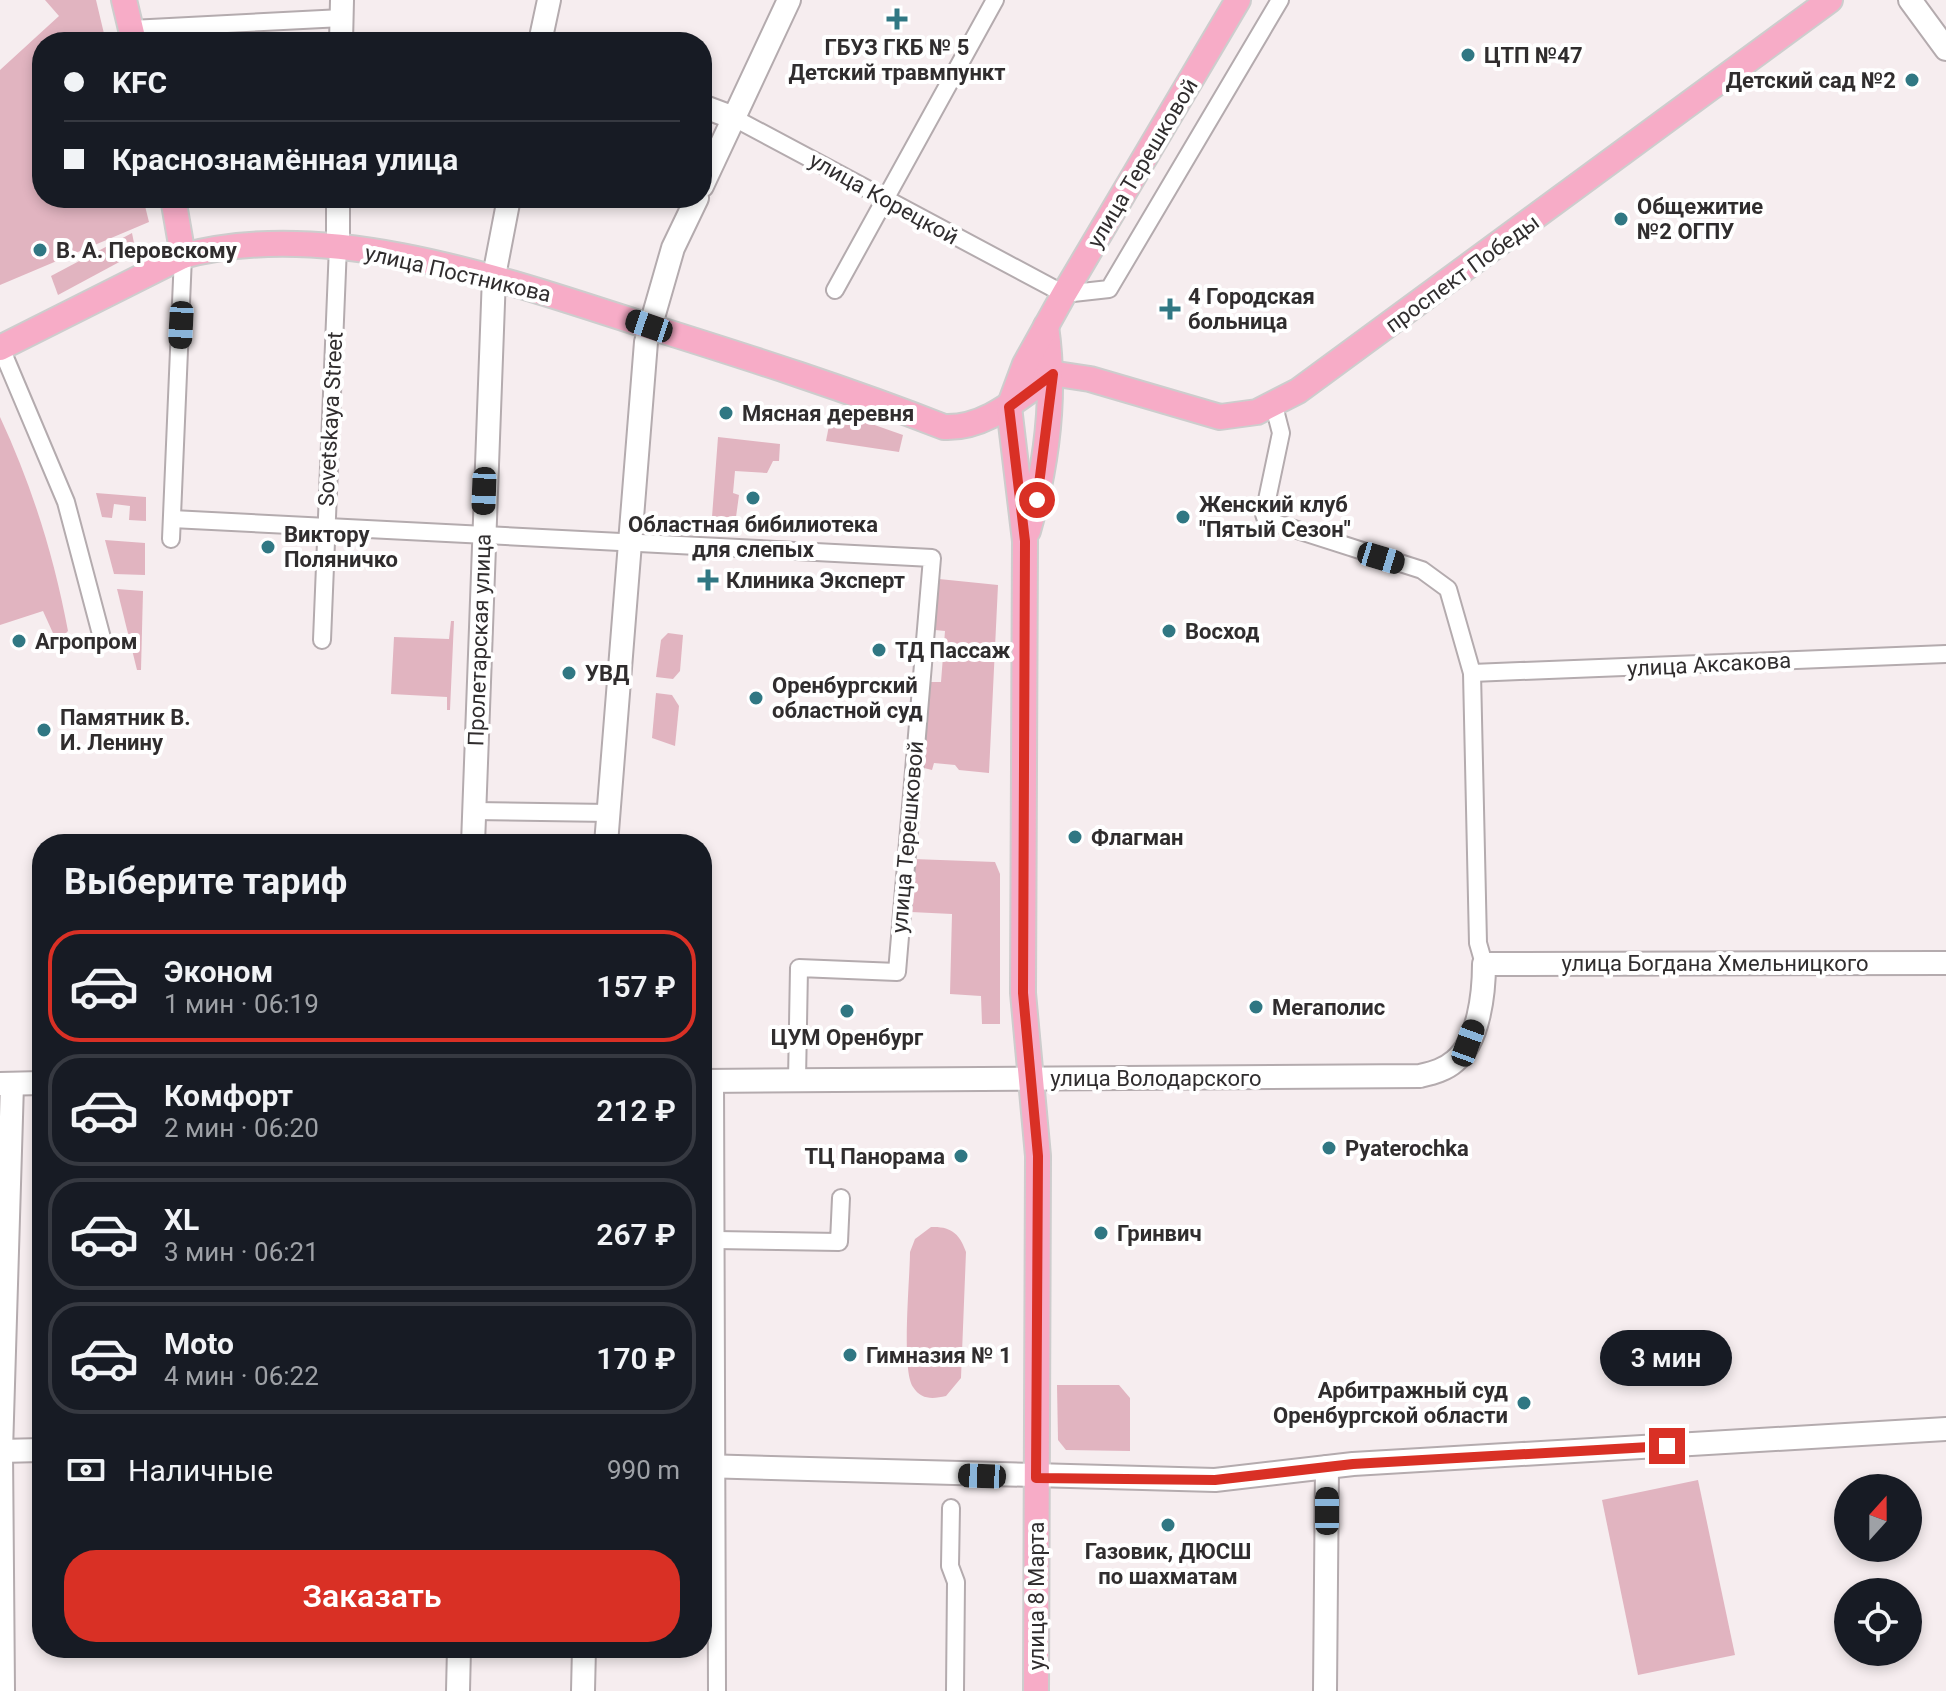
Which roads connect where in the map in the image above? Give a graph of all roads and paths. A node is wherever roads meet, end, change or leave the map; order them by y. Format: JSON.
{"nodes":[{"id":1,"x":124,"y":0,"type":"edge"},
{"id":2,"x":549,"y":0,"type":"edge"},
{"id":3,"x":789,"y":0,"type":"edge"},
{"id":4,"x":995,"y":0,"type":"edge"},
{"id":5,"x":1238,"y":0,"type":"edge"},
{"id":6,"x":1280,"y":0,"type":"edge"},
{"id":7,"x":1830,"y":0,"type":"edge"},
{"id":8,"x":1910,"y":0,"type":"edge"},
{"id":9,"x":342,"y":9,"type":"edge"},
{"id":10,"x":131,"y":32,"type":"edge"},
{"id":11,"x":156,"y":32,"type":"edge"},
{"id":12,"x":341,"y":32,"type":"edge"},
{"id":13,"x":542,"y":32,"type":"edge"},
{"id":14,"x":1946,"y":49,"type":"edge"},
{"id":15,"x":712,"y":110,"type":"edge"},
{"id":16,"x":734,"y":118,"type":"junction"},
{"id":17,"x":712,"y":165,"type":"edge"},
{"id":18,"x":885,"y":200,"type":"junction"},
{"id":19,"x":175,"y":208,"type":"edge"},
{"id":20,"x":338,"y":208,"type":"edge"},
{"id":21,"x":507,"y":208,"type":"edge"},
{"id":22,"x":692,"y":208,"type":"edge"},
{"id":23,"x":338,"y":246,"type":"junction"},
{"id":24,"x":183,"y":256,"type":"junction"},
{"id":25,"x":494,"y":276,"type":"junction"},
{"id":26,"x":835,"y":290,"type":"dead end"},
{"id":27,"x":1064,"y":294,"type":"junction"},
{"id":28,"x":649,"y":326,"type":"junction"},
{"id":29,"x":1046,"y":326,"type":"junction"},
{"id":30,"x":0,"y":347,"type":"edge"},
{"id":31,"x":1025,"y":364,"type":"junction"},
{"id":32,"x":1053,"y":374,"type":"junction"},
{"id":33,"x":1274,"y":406,"type":"junction"},
{"id":34,"x":1009,"y":407,"type":"junction"},
{"id":35,"x":172,"y":519,"type":"junction"},
{"id":36,"x":326,"y":527,"type":"junction"},
{"id":37,"x":483,"y":533,"type":"junction"},
{"id":38,"x":171,"y":539,"type":"dead end"},
{"id":39,"x":631,"y":540,"type":"junction"},
{"id":40,"x":1025,"y":541,"type":"junction"},
{"id":41,"x":102,"y":638,"type":"dead end"},
{"id":42,"x":322,"y":640,"type":"dead end"},
{"id":43,"x":1946,"y":654,"type":"edge"},
{"id":44,"x":1472,"y":673,"type":"junction"},
{"id":45,"x":474,"y":811,"type":"junction"},
{"id":46,"x":609,"y":813,"type":"junction"},
{"id":47,"x":473,"y":834,"type":"edge"},
{"id":48,"x":607,"y":834,"type":"edge"},
{"id":49,"x":1946,"y":963,"type":"edge"},
{"id":50,"x":1484,"y":964,"type":"junction"},
{"id":51,"x":1028,"y":1079,"type":"junction"},
{"id":52,"x":797,"y":1080,"type":"junction"},
{"id":53,"x":712,"y":1081,"type":"edge"},
{"id":54,"x":32,"y":1083,"type":"edge"},
{"id":55,"x":6,"y":1084,"type":"edge"},
{"id":56,"x":712,"y":1160,"type":"edge"},
{"id":57,"x":841,"y":1198,"type":"dead end"},
{"id":58,"x":716,"y":1240,"type":"junction"},
{"id":59,"x":712,"y":1391,"type":"edge"},
{"id":60,"x":1946,"y":1429,"type":"edge"},
{"id":61,"x":32,"y":1450,"type":"edge"},
{"id":62,"x":1,"y":1451,"type":"edge"},
{"id":63,"x":712,"y":1466,"type":"edge"},
{"id":64,"x":1327,"y":1467,"type":"junction"},
{"id":65,"x":1036,"y":1478,"type":"junction"},
{"id":66,"x":951,"y":1508,"type":"dead end"},
{"id":67,"x":712,"y":1530,"type":"edge"},
{"id":68,"x":459,"y":1658,"type":"edge"},
{"id":69,"x":584,"y":1658,"type":"edge"},
{"id":70,"x":3,"y":1691,"type":"edge"},
{"id":71,"x":458,"y":1691,"type":"edge"},
{"id":72,"x":583,"y":1691,"type":"edge"},
{"id":73,"x":717,"y":1691,"type":"edge"},
{"id":74,"x":955,"y":1691,"type":"edge"},
{"id":75,"x":1036,"y":1691,"type":"edge"},
{"id":76,"x":1325,"y":1691,"type":"edge"}],
"edges":[{"from":1,"to":10,"type":"main road"},
{"from":2,"to":13,"type":"main road"},
{"from":3,"to":16,"type":"main road"},
{"from":4,"to":18,"type":"street"},
{"from":5,"to":27,"type":"main road","name":"улица Терешковой"},
{"from":6,"to":27,"type":"street"},
{"from":7,"to":33,"type":"main road","name":"проспект Победы"},
{"from":8,"to":14,"type":"main road"},
{"from":9,"to":11,"type":"street"},
{"from":9,"to":12,"type":"main road"},
{"from":15,"to":16,"type":"main road","name":"улица Корецкой"},
{"from":16,"to":17,"type":"main road"},
{"from":16,"to":18,"type":"street","name":"улица Корецкой"},
{"from":18,"to":26,"type":"street"},
{"from":18,"to":27,"type":"street","name":"улица Корецкой"},
{"from":19,"to":24,"type":"main road"},
{"from":20,"to":23,"type":"main road","name":"Sovetskaya Street"},
{"from":21,"to":25,"type":"main road","name":"Пролетарская улица"},
{"from":22,"to":28,"type":"main road"},
{"from":23,"to":24,"type":"main road","name":"улица Постникова"},
{"from":23,"to":25,"type":"main road","name":"улица Постникова"},
{"from":23,"to":36,"type":"street","name":"Sovetskaya Street"},
{"from":24,"to":30,"type":"main road","name":"улица Постникова"},
{"from":24,"to":35,"type":"street"},
{"from":25,"to":28,"type":"main road","name":"улица Постникова"},
{"from":25,"to":37,"type":"main road","name":"Пролетарская улица"},
{"from":27,"to":29,"type":"main road","name":"улица Терешковой"},
{"from":28,"to":34,"type":"main road","name":"улица Постникова"},
{"from":28,"to":39,"type":"main road"},
{"from":29,"to":31,"type":"main road","name":"улица Терешковой"},
{"from":29,"to":32,"type":"main road"},
{"from":30,"to":41,"type":"street"},
{"from":31,"to":32,"type":"main road","name":"проспект Победы"},
{"from":31,"to":34,"type":"main road","name":"улица Терешковой"},
{"from":32,"to":33,"type":"main road","name":"проспект Победы"},
{"from":32,"to":34,"type":"main road"},
{"from":32,"to":40,"type":"main road","name":"улица 8 Марта"},
{"from":33,"to":44,"type":"street"},
{"from":34,"to":40,"type":"main road","name":"улица 8 Марта"},
{"from":35,"to":36,"type":"street"},
{"from":35,"to":38,"type":"street"},
{"from":36,"to":37,"type":"street"},
{"from":36,"to":42,"type":"street","name":"Sovetskaya Street"},
{"from":37,"to":39,"type":"street"},
{"from":37,"to":45,"type":"main road","name":"Пролетарская улица"},
{"from":39,"to":46,"type":"main road"},
{"from":39,"to":52,"type":"street","name":"улица Терешковой"},
{"from":40,"to":51,"type":"main road","name":"улица 8 Марта"},
{"from":43,"to":44,"type":"street","name":"улица Аксакова"},
{"from":44,"to":50,"type":"street"},
{"from":45,"to":46,"type":"street"},
{"from":45,"to":47,"type":"main road","name":"Пролетарская улица"},
{"from":46,"to":48,"type":"main road"},
{"from":49,"to":50,"type":"main road","name":"улица Богдана Хмельницкого"},
{"from":50,"to":51,"type":"main road","name":"улица Володарского"},
{"from":51,"to":52,"type":"main road","name":"улица Володарского"},
{"from":51,"to":65,"type":"main road","name":"улица 8 Марта"},
{"from":52,"to":53,"type":"main road","name":"улица Володарского"},
{"from":54,"to":55,"type":"main road"},
{"from":55,"to":62,"type":"main road"},
{"from":56,"to":58,"type":"street"},
{"from":57,"to":58,"type":"street"},
{"from":58,"to":59,"type":"street"},
{"from":60,"to":64,"type":"main road"},
{"from":61,"to":62,"type":"main road"},
{"from":62,"to":70,"type":"main road"},
{"from":63,"to":65,"type":"main road"},
{"from":64,"to":65,"type":"main road"},
{"from":64,"to":76,"type":"main road"},
{"from":65,"to":75,"type":"main road","name":"улица 8 Марта"},
{"from":66,"to":74,"type":"street"},
{"from":67,"to":73,"type":"street"},
{"from":68,"to":71,"type":"main road"},
{"from":69,"to":72,"type":"main road"}]}
